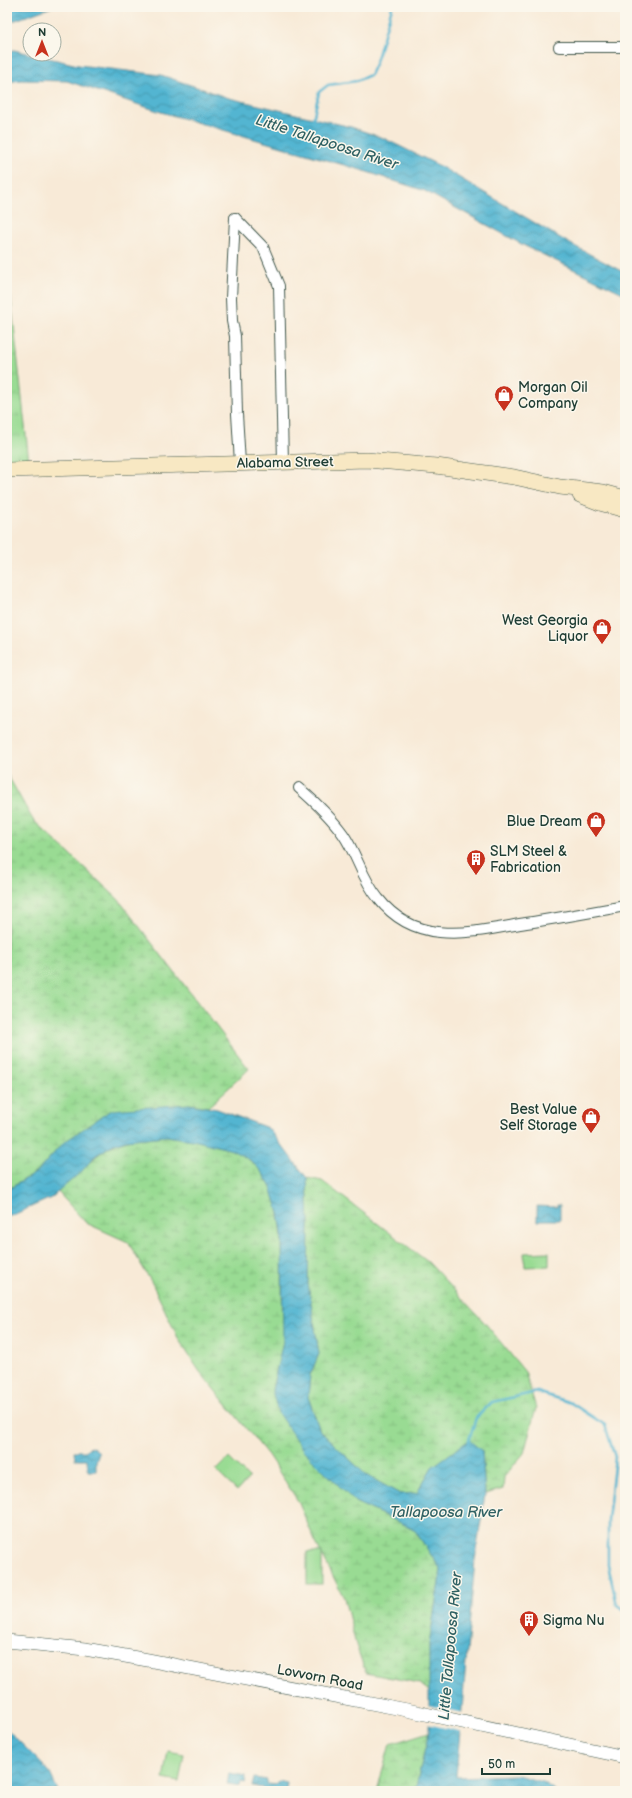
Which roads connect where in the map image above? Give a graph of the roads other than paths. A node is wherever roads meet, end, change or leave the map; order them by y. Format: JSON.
{"nodes":[{"id":1,"x":559,"y":47,"type":"dead end"},
{"id":2,"x":625,"y":47,"type":"edge"},
{"id":3,"x":283,"y":462,"type":"junction"},
{"id":4,"x":240,"y":463,"type":"junction"},
{"id":5,"x":7,"y":470,"type":"edge"},
{"id":6,"x":560,"y":488,"type":"junction"},
{"id":7,"x":625,"y":498,"type":"edge"},
{"id":8,"x":625,"y":510,"type":"edge"},
{"id":9,"x":300,"y":788,"type":"dead end"},
{"id":10,"x":625,"y":906,"type":"edge"},
{"id":11,"x":7,"y":1641,"type":"edge"},
{"id":12,"x":625,"y":1757,"type":"edge"}],
"edges":[{"from":1,"to":2,"type":"street"},
{"from":3,"to":4,"type":"main road","name":"Alabama Street"},
{"from":3,"to":4,"type":"street"},
{"from":3,"to":6,"type":"main road","name":"Alabama Street"},
{"from":4,"to":5,"type":"main road","name":"Alabama Street"},
{"from":6,"to":7,"type":"main road","name":"Alabama Street"},
{"from":6,"to":8,"type":"main road","name":"Alabama Street"},
{"from":9,"to":10,"type":"street"},
{"from":11,"to":12,"type":"street","name":"Lovvorn Road"}]}
